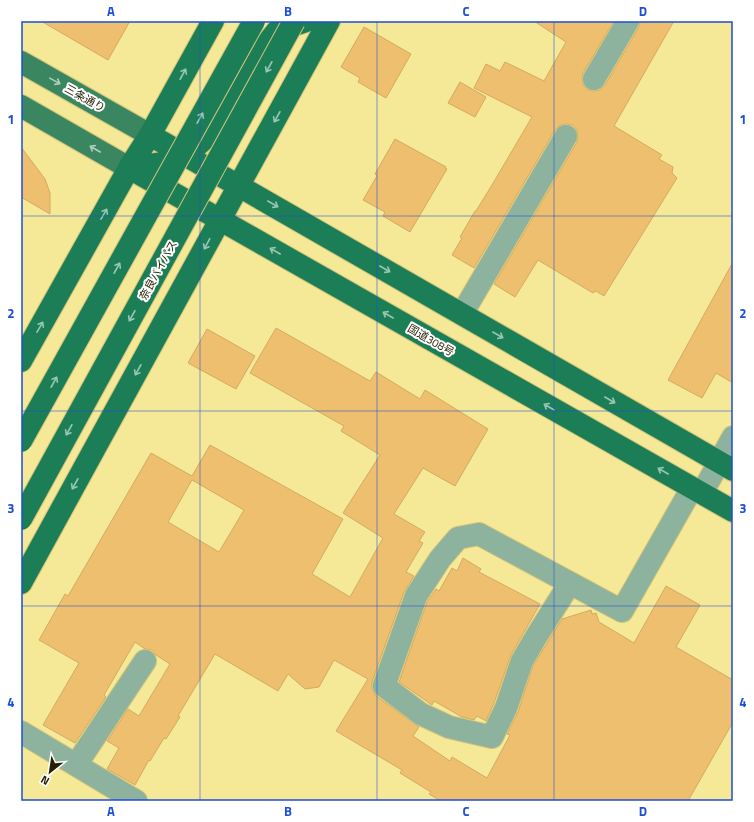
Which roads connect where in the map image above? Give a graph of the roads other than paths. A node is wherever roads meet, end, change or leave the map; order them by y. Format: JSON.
{"nodes":[{"id":1,"x":213,"y":21,"type":"edge"},
{"id":2,"x":254,"y":21,"type":"edge"},
{"id":3,"x":294,"y":21,"type":"edge"},
{"id":4,"x":306,"y":21,"type":"edge"},
{"id":5,"x":329,"y":21,"type":"edge"},
{"id":6,"x":628,"y":21,"type":"edge"},
{"id":7,"x":21,"y":62,"type":"edge"},
{"id":8,"x":594,"y":79,"type":"dead end"},
{"id":9,"x":21,"y":106,"type":"edge"},
{"id":10,"x":150,"y":135,"type":"junction"},
{"id":11,"x":566,"y":136,"type":"dead end"},
{"id":12,"x":184,"y":154,"type":"junction"},
{"id":13,"x":129,"y":168,"type":"junction"},
{"id":14,"x":239,"y":185,"type":"junction"},
{"id":15,"x":220,"y":220,"type":"junction"},
{"id":16,"x":462,"y":314,"type":"junction"},
{"id":17,"x":23,"y":352,"type":"edge"},
{"id":18,"x":733,"y":437,"type":"edge"},
{"id":19,"x":21,"y":441,"type":"edge"},
{"id":20,"x":726,"y":466,"type":"edge"},
{"id":21,"x":697,"y":491,"type":"junction"},
{"id":22,"x":733,"y":511,"type":"edge"},
{"id":23,"x":21,"y":518,"type":"edge"},
{"id":24,"x":21,"y":583,"type":"edge"},
{"id":25,"x":570,"y":583,"type":"dead end"},
{"id":26,"x":145,"y":661,"type":"dead end"},
{"id":27,"x":21,"y":732,"type":"edge"},
{"id":28,"x":76,"y":765,"type":"junction"},
{"id":29,"x":136,"y":801,"type":"edge"}],
"edges":[{"from":10,"to":1,"type":"highway","one_way":true},
{"from":19,"to":2,"type":"highway","one_way":true,"bridge":true},
{"from":3,"to":23,"type":"highway","name":"奈良バイパス","one_way":true,"bridge":true},
{"from":4,"to":12,"type":"highway"},
{"from":5,"to":14,"type":"highway","one_way":true},
{"from":6,"to":8,"type":"street"},
{"from":7,"to":10,"type":"main road","name":"三条通り","one_way":true},
{"from":13,"to":9,"type":"main road","one_way":true},
{"from":10,"to":12,"type":"highway"},
{"from":10,"to":13,"type":"highway"},
{"from":11,"to":16,"type":"street"},
{"from":12,"to":13,"type":"highway"},
{"from":12,"to":14,"type":"highway"},
{"from":13,"to":15,"type":"highway","name":"国道308号"},
{"from":17,"to":13,"type":"highway","one_way":true},
{"from":14,"to":15,"type":"highway"},
{"from":14,"to":16,"type":"highway","one_way":true},
{"from":21,"to":15,"type":"highway","name":"国道308号","one_way":true},
{"from":15,"to":24,"type":"highway","one_way":true},
{"from":16,"to":20,"type":"highway","one_way":true},
{"from":18,"to":20,"type":"street"},
{"from":20,"to":21,"type":"street"},
{"from":21,"to":22,"type":"highway","name":"国道308号"},
{"from":21,"to":25,"type":"street"},
{"from":26,"to":28,"type":"street"},
{"from":27,"to":28,"type":"street"},
{"from":28,"to":29,"type":"street"}]}
